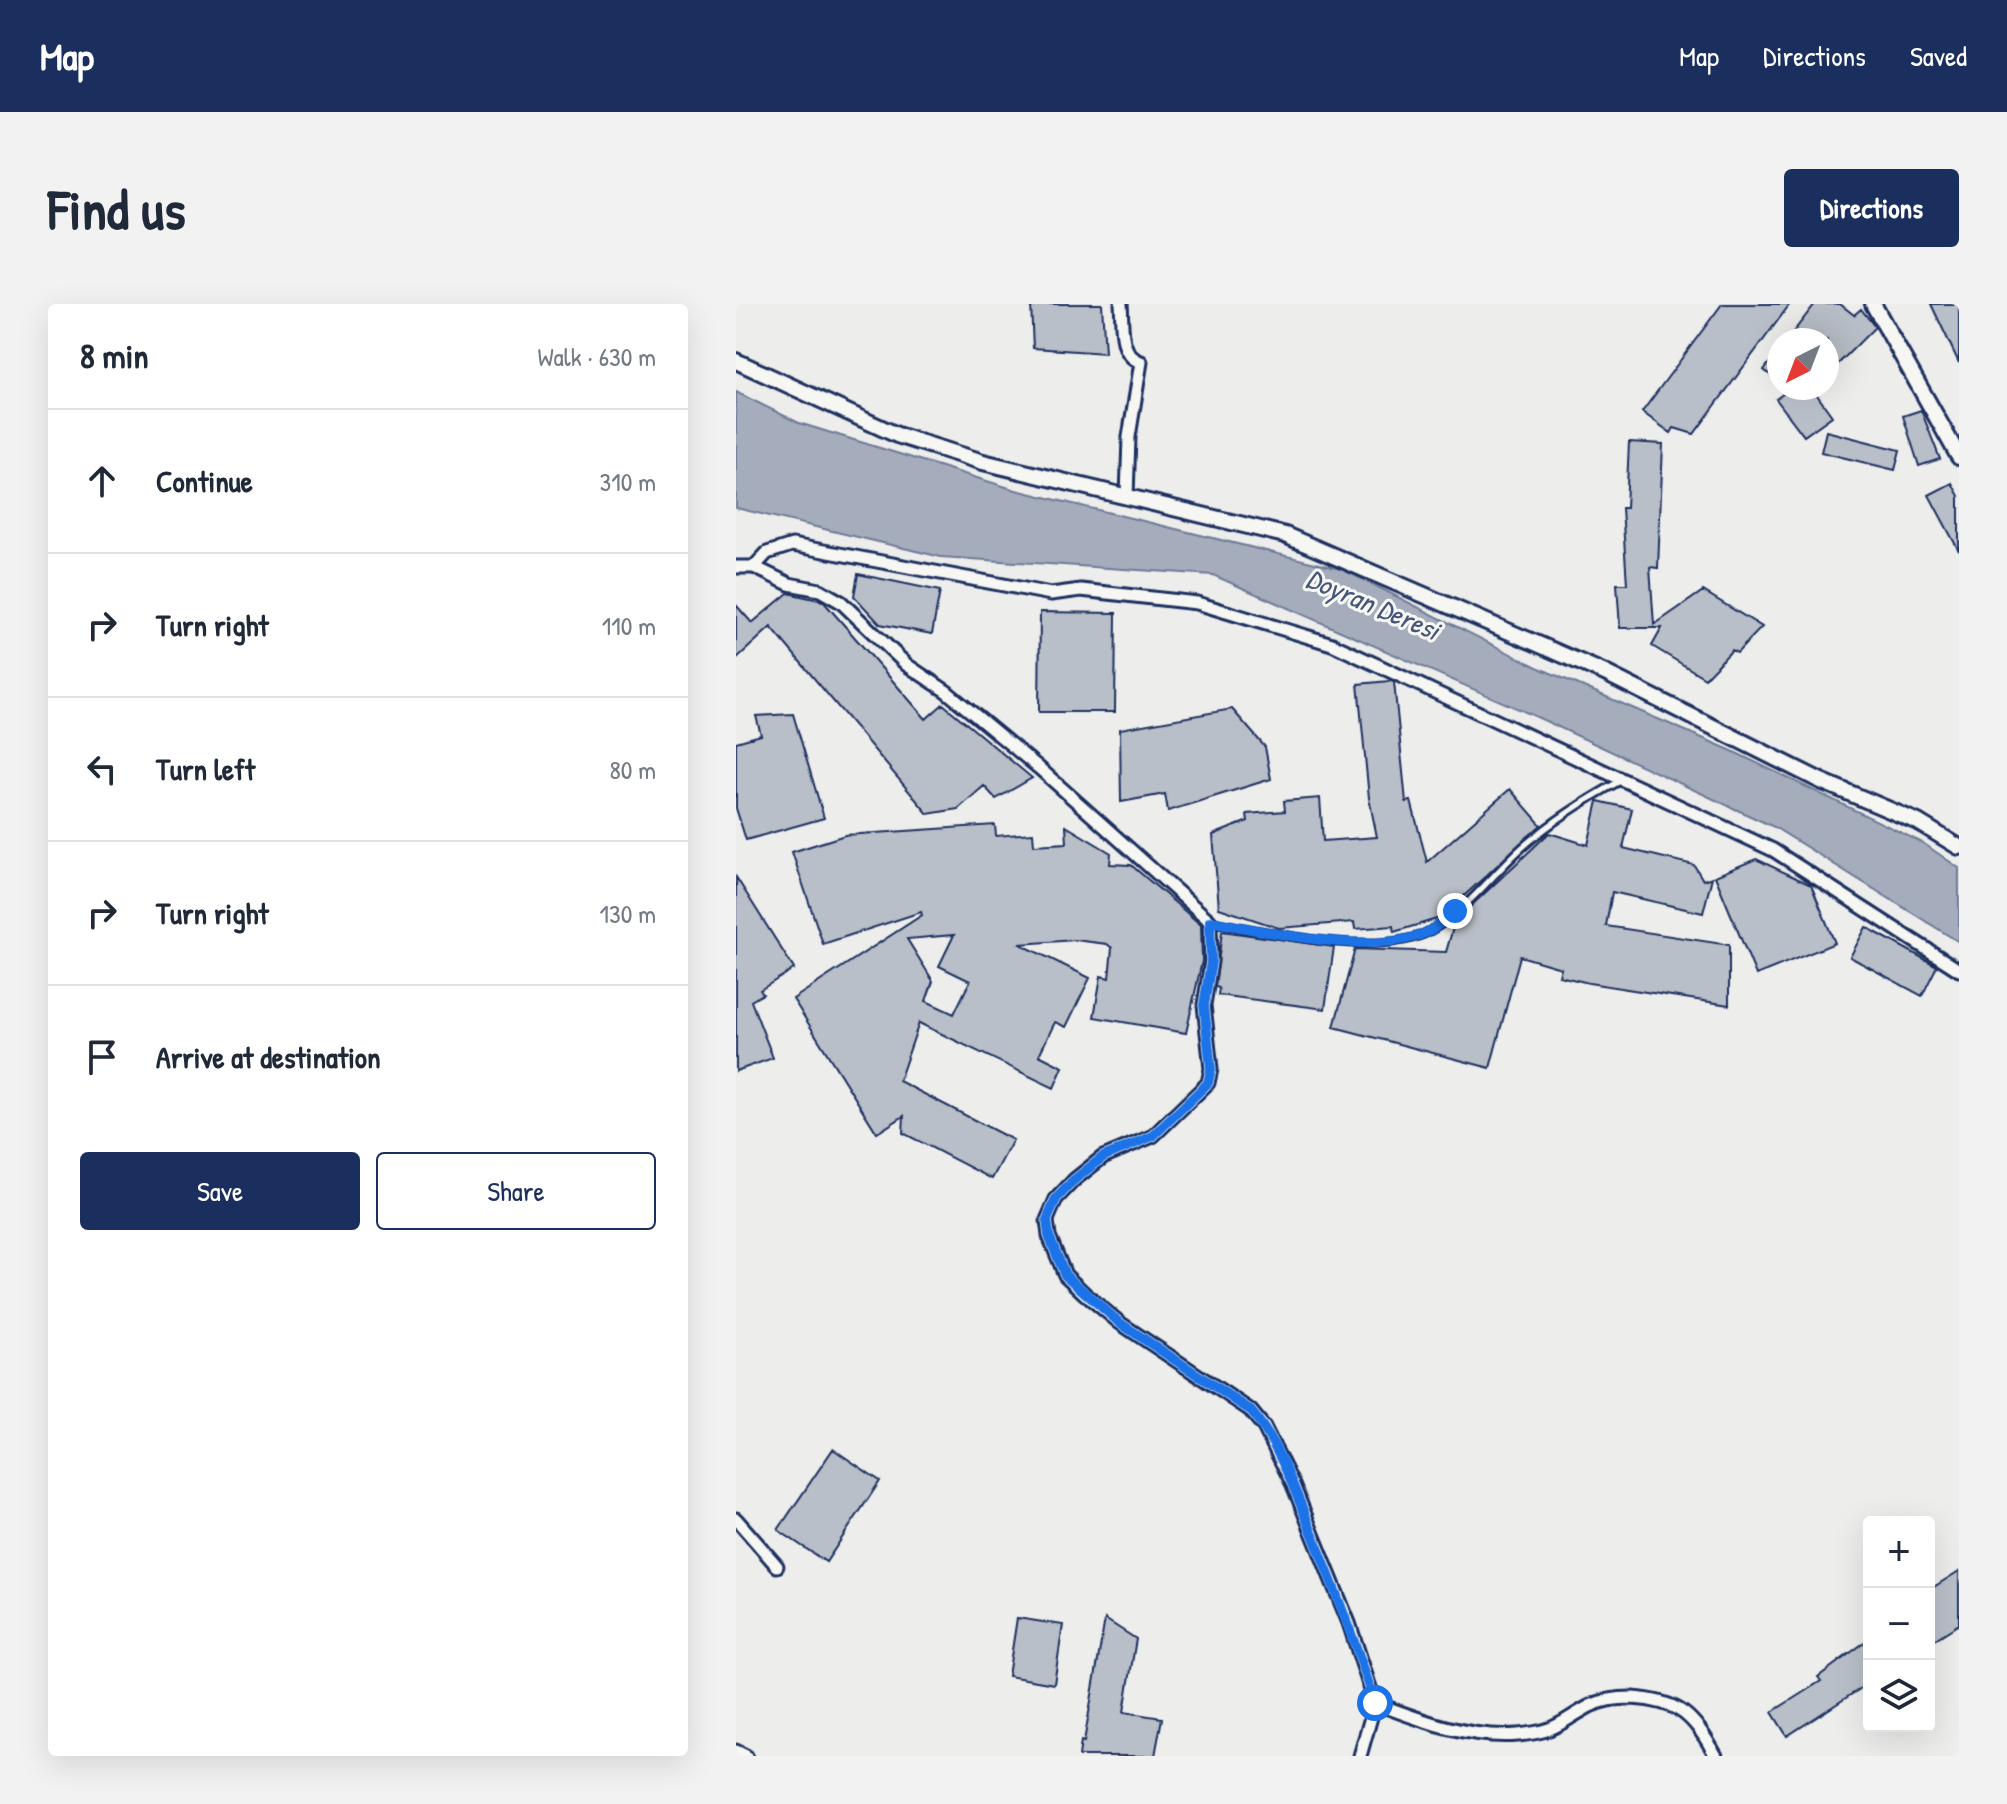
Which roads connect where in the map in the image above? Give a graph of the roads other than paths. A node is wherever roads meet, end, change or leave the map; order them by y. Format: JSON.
{"nodes":[{"id":1,"x":1121,"y":304,"type":"edge"},
{"id":2,"x":1873,"y":304,"type":"edge"},
{"id":3,"x":736,"y":361,"type":"edge"},
{"id":4,"x":1959,"y":457,"type":"edge"},
{"id":5,"x":1127,"y":497,"type":"junction"},
{"id":6,"x":736,"y":567,"type":"edge"},
{"id":7,"x":754,"y":567,"type":"junction"},
{"id":8,"x":1623,"y":780,"type":"junction"},
{"id":9,"x":1959,"y":847,"type":"edge"},
{"id":10,"x":1210,"y":921,"type":"junction"},
{"id":11,"x":1959,"y":970,"type":"edge"},
{"id":12,"x":736,"y":1519,"type":"edge"},
{"id":13,"x":777,"y":1566,"type":"dead end"},
{"id":14,"x":1375,"y":1703,"type":"junction"},
{"id":15,"x":736,"y":1751,"type":"edge"},
{"id":16,"x":746,"y":1756,"type":"edge"},
{"id":17,"x":1360,"y":1756,"type":"edge"},
{"id":18,"x":1716,"y":1756,"type":"edge"}],
"edges":[{"from":1,"to":5,"type":"street"},
{"from":2,"to":4,"type":"street"},
{"from":3,"to":5,"type":"street"},
{"from":5,"to":9,"type":"street"},
{"from":6,"to":7,"type":"street"},
{"from":7,"to":8,"type":"street"},
{"from":7,"to":10,"type":"street"},
{"from":8,"to":10,"type":"lane"},
{"from":8,"to":11,"type":"street"},
{"from":10,"to":14,"type":"street"},
{"from":12,"to":13,"type":"street"},
{"from":14,"to":17,"type":"street"},
{"from":14,"to":18,"type":"street"},
{"from":15,"to":16,"type":"street"}]}
